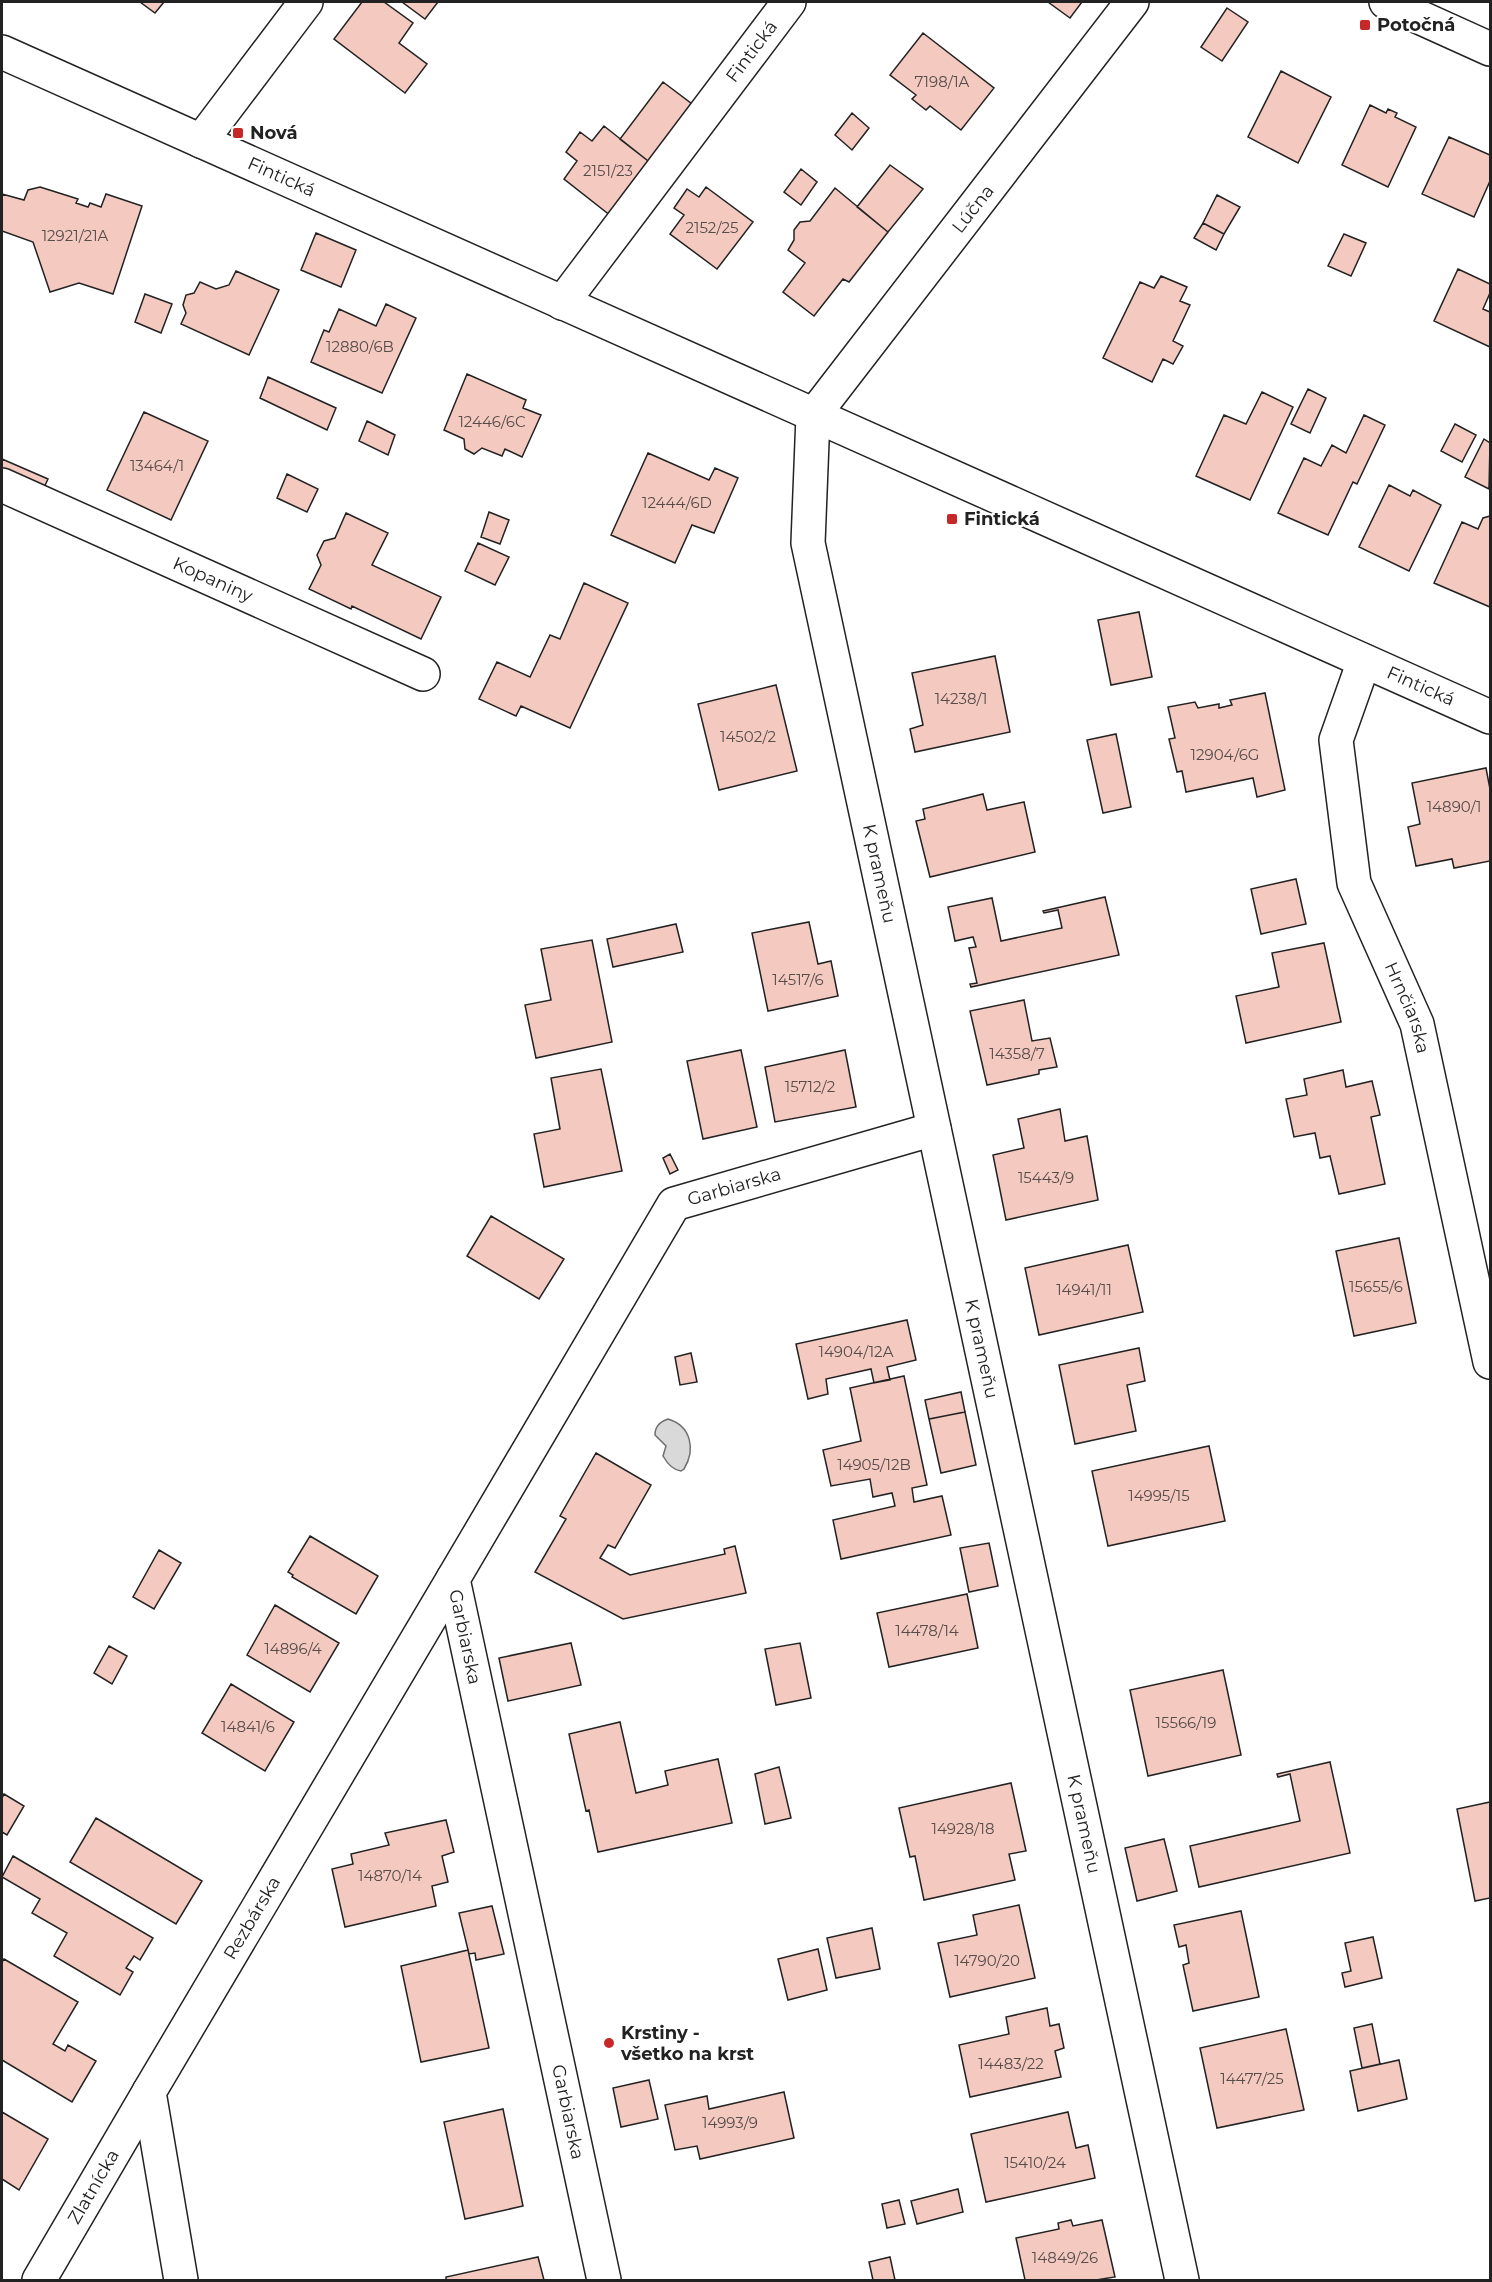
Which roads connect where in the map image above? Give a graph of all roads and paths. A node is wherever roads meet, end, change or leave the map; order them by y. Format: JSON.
{"nodes":[{"id":1,"x":306,"y":2,"type":"edge"},
{"id":2,"x":789,"y":2,"type":"edge"},
{"id":3,"x":1132,"y":2,"type":"edge"},
{"id":4,"x":1386,"y":2,"type":"edge"},
{"id":5,"x":1491,"y":49,"type":"edge"},
{"id":6,"x":2,"y":52,"type":"edge"},
{"id":7,"x":201,"y":141,"type":"junction"},
{"id":8,"x":562,"y":303,"type":"junction"},
{"id":9,"x":813,"y":416,"type":"junction"},
{"id":10,"x":2,"y":485,"type":"edge"},
{"id":11,"x":1364,"y":661,"type":"junction"},
{"id":12,"x":423,"y":674,"type":"dead end"},
{"id":13,"x":1491,"y":717,"type":"edge"},
{"id":14,"x":934,"y":1130,"type":"junction"},
{"id":15,"x":1491,"y":1362,"type":"edge"},
{"id":16,"x":453,"y":1579,"type":"junction"},
{"id":17,"x":149,"y":2092,"type":"junction"},
{"id":18,"x":39,"y":2280,"type":"edge"},
{"id":19,"x":181,"y":2280,"type":"edge"},
{"id":20,"x":604,"y":2280,"type":"edge"},
{"id":21,"x":1182,"y":2280,"type":"edge"}],
"edges":[{"from":1,"to":7,"type":"street"},
{"from":2,"to":8,"type":"street","name":"Fintická"},
{"from":3,"to":9,"type":"street","name":"Lúčna"},
{"from":4,"to":5,"type":"street"},
{"from":6,"to":7,"type":"street","name":"Fintická"},
{"from":7,"to":8,"type":"street","name":"Fintická"},
{"from":8,"to":9,"type":"street","name":"Fintická"},
{"from":9,"to":11,"type":"street","name":"Fintická"},
{"from":9,"to":14,"type":"street","name":"K prameňu"},
{"from":10,"to":12,"type":"street","name":"Kopaniny"},
{"from":11,"to":13,"type":"street","name":"Fintická"},
{"from":11,"to":15,"type":"street","name":"Hrnčiarska"},
{"from":14,"to":16,"type":"street","name":"Garbiarska"},
{"from":14,"to":21,"type":"street","name":"K prameňu"},
{"from":16,"to":17,"type":"street","name":"Rezbárska"},
{"from":16,"to":20,"type":"street","name":"Garbiarska"},
{"from":17,"to":18,"type":"street","name":"Zlatnícka"},
{"from":17,"to":19,"type":"street"}]}
